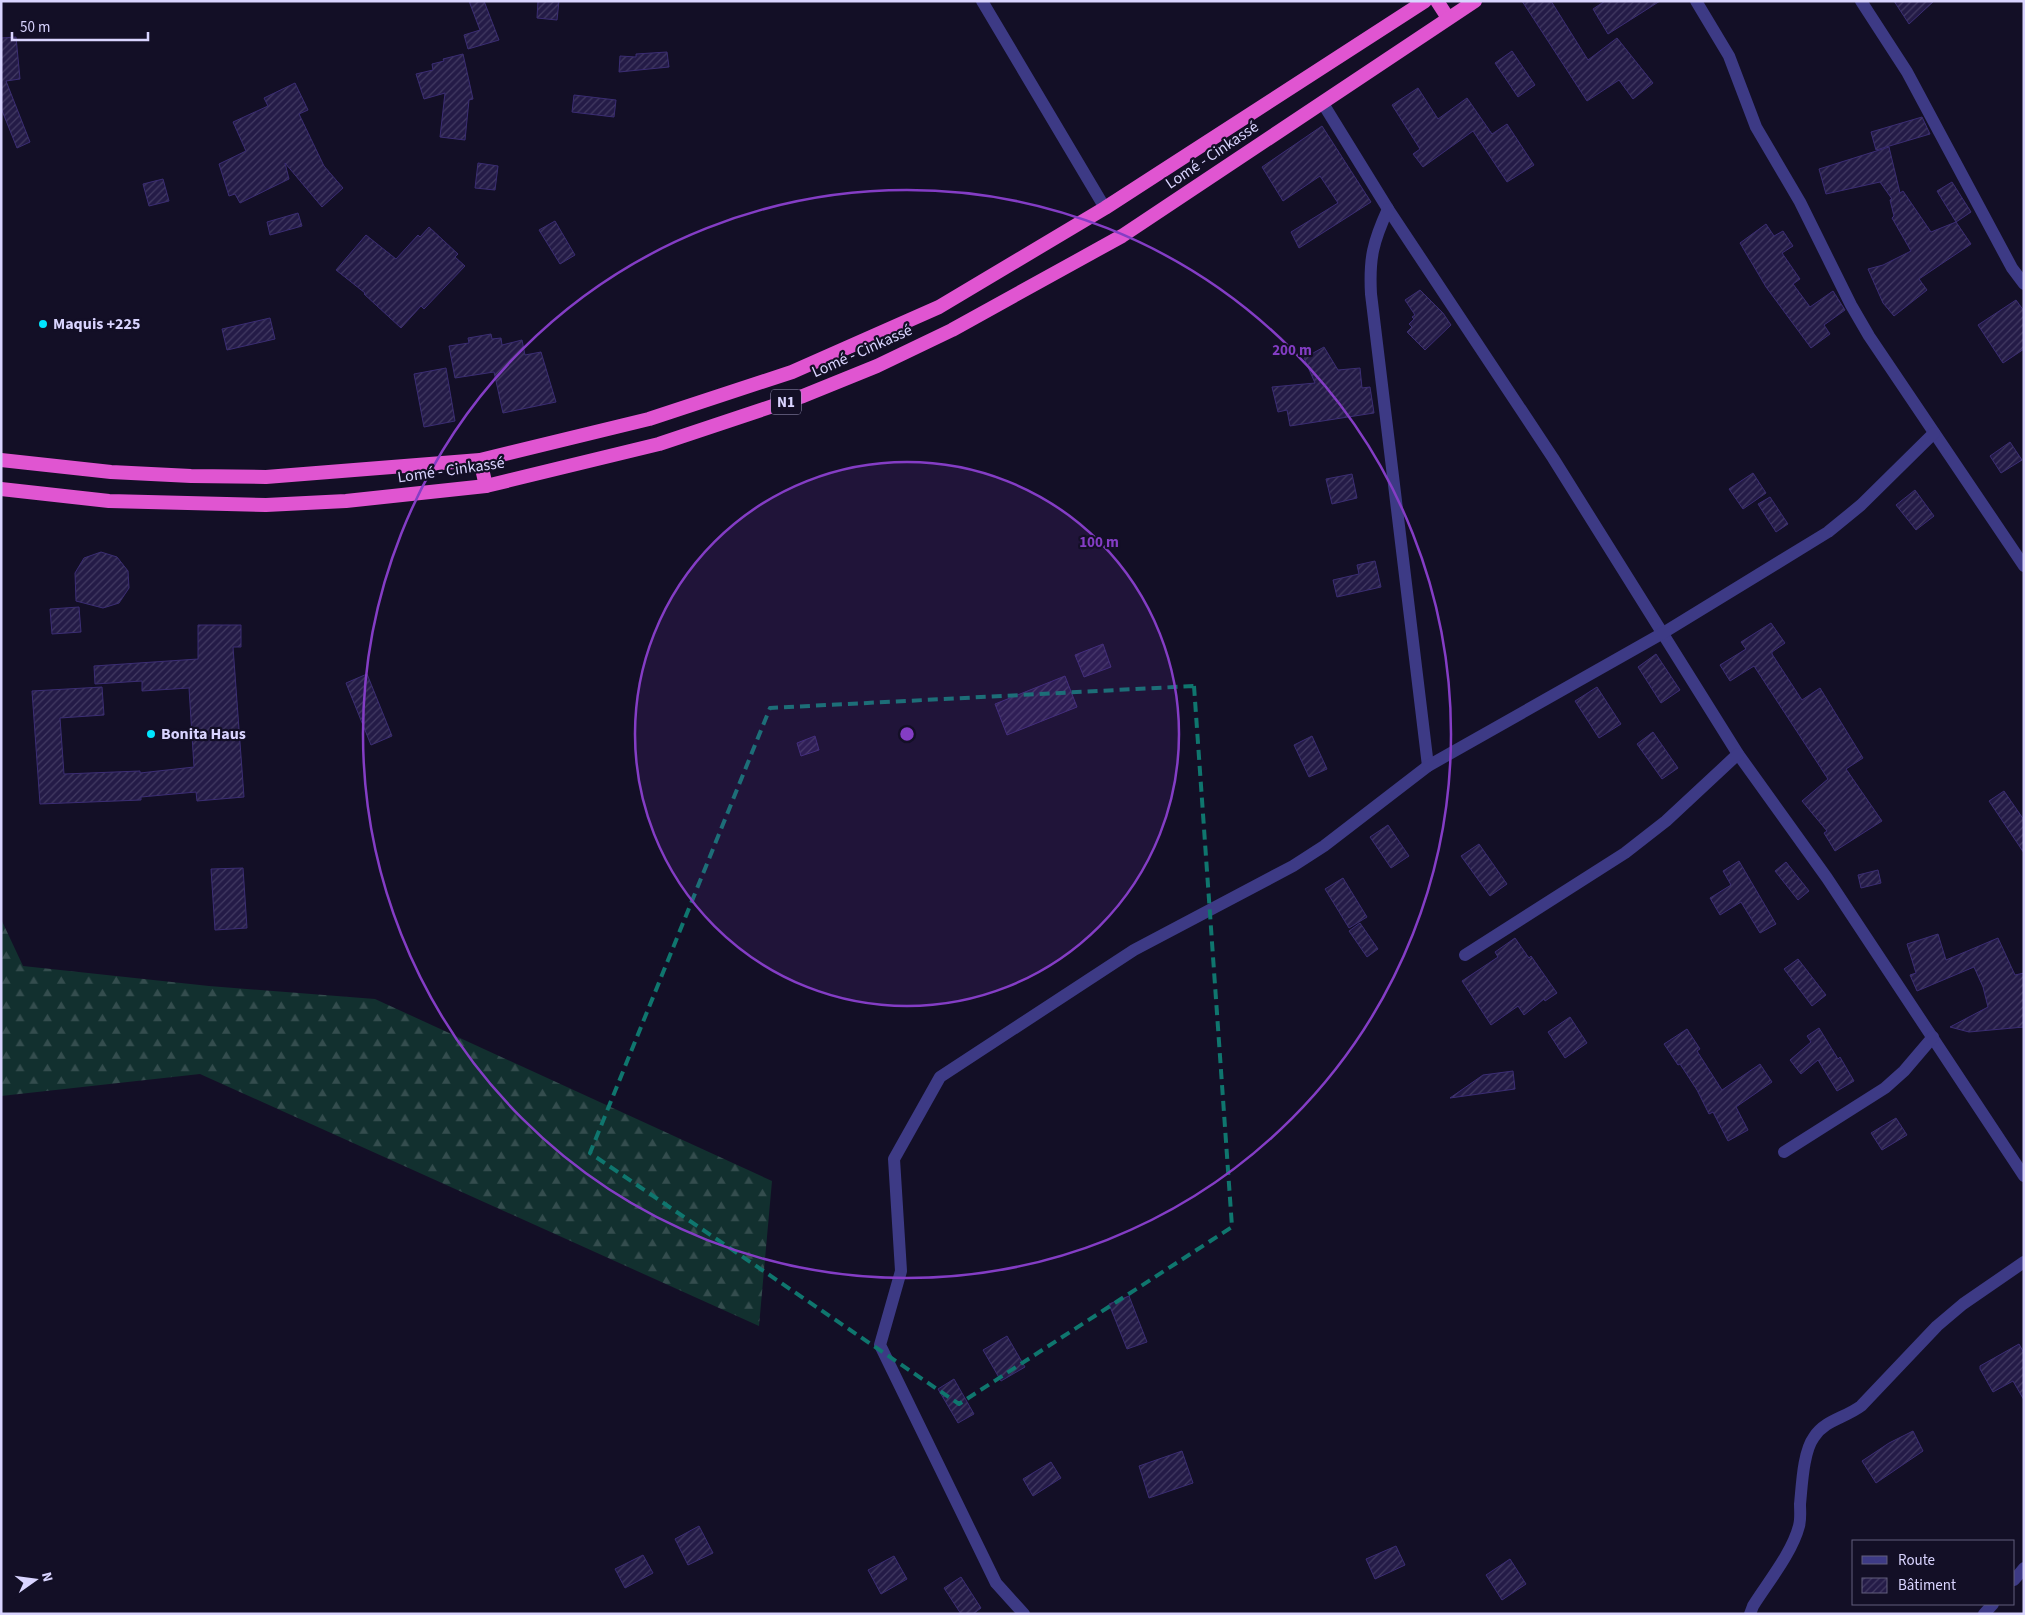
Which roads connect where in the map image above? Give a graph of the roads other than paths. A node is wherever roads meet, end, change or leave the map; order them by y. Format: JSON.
{"nodes":[{"id":1,"x":982,"y":1,"type":"edge"},
{"id":2,"x":1425,"y":1,"type":"edge"},
{"id":3,"x":1437,"y":1,"type":"edge"},
{"id":4,"x":1474,"y":1,"type":"edge"},
{"id":5,"x":1696,"y":1,"type":"edge"},
{"id":6,"x":1860,"y":1,"type":"edge"},
{"id":7,"x":1448,"y":18,"type":"junction"},
{"id":8,"x":1322,"y":102,"type":"junction"},
{"id":9,"x":1105,"y":208,"type":"junction"},
{"id":10,"x":1388,"y":209,"type":"junction"},
{"id":11,"x":2024,"y":284,"type":"edge"},
{"id":12,"x":1934,"y":433,"type":"junction"},
{"id":13,"x":1,"y":460,"type":"edge"},
{"id":14,"x":480,"y":460,"type":"junction"},
{"id":15,"x":486,"y":486,"type":"junction"},
{"id":16,"x":1,"y":489,"type":"edge"},
{"id":17,"x":2024,"y":566,"type":"edge"},
{"id":18,"x":1663,"y":633,"type":"junction"},
{"id":19,"x":1738,"y":754,"type":"junction"},
{"id":20,"x":1428,"y":766,"type":"junction"},
{"id":21,"x":1465,"y":955,"type":"dead end"},
{"id":22,"x":1933,"y":1037,"type":"junction"},
{"id":23,"x":1784,"y":1152,"type":"dead end"},
{"id":24,"x":2024,"y":1176,"type":"edge"},
{"id":25,"x":2024,"y":1262,"type":"edge"},
{"id":26,"x":2024,"y":1568,"type":"edge"},
{"id":27,"x":2015,"y":1579,"type":"edge"},
{"id":28,"x":1024,"y":1614,"type":"edge"},
{"id":29,"x":1750,"y":1614,"type":"edge"}],
"edges":[{"from":1,"to":9,"type":"street"},
{"from":2,"to":9,"type":"highway","name":"Lomé - Cinkassé","number":"N1"},
{"from":3,"to":7,"type":"highway"},
{"from":4,"to":7,"type":"highway","name":"Lomé - Cinkassé","number":"N1"},
{"from":5,"to":12,"type":"street"},
{"from":6,"to":11,"type":"street"},
{"from":7,"to":8,"type":"highway","name":"Lomé - Cinkassé","number":"N1"},
{"from":8,"to":10,"type":"street"},
{"from":8,"to":15,"type":"highway","name":"Lomé - Cinkassé","number":"N1"},
{"from":9,"to":14,"type":"highway","name":"Lomé - Cinkassé","number":"N1"},
{"from":10,"to":18,"type":"street"},
{"from":10,"to":20,"type":"street"},
{"from":12,"to":17,"type":"street"},
{"from":12,"to":18,"type":"street"},
{"from":13,"to":14,"type":"highway","name":"Lomé - Cinkassé","number":"N1"},
{"from":14,"to":15,"type":"highway"},
{"from":15,"to":16,"type":"highway","name":"Lomé - Cinkassé","number":"N1"},
{"from":18,"to":19,"type":"street"},
{"from":18,"to":20,"type":"street"},
{"from":19,"to":21,"type":"street"},
{"from":19,"to":22,"type":"street"},
{"from":20,"to":28,"type":"street"},
{"from":22,"to":23,"type":"street"},
{"from":22,"to":24,"type":"street"},
{"from":25,"to":29,"type":"street"},
{"from":26,"to":27,"type":"street"}]}
